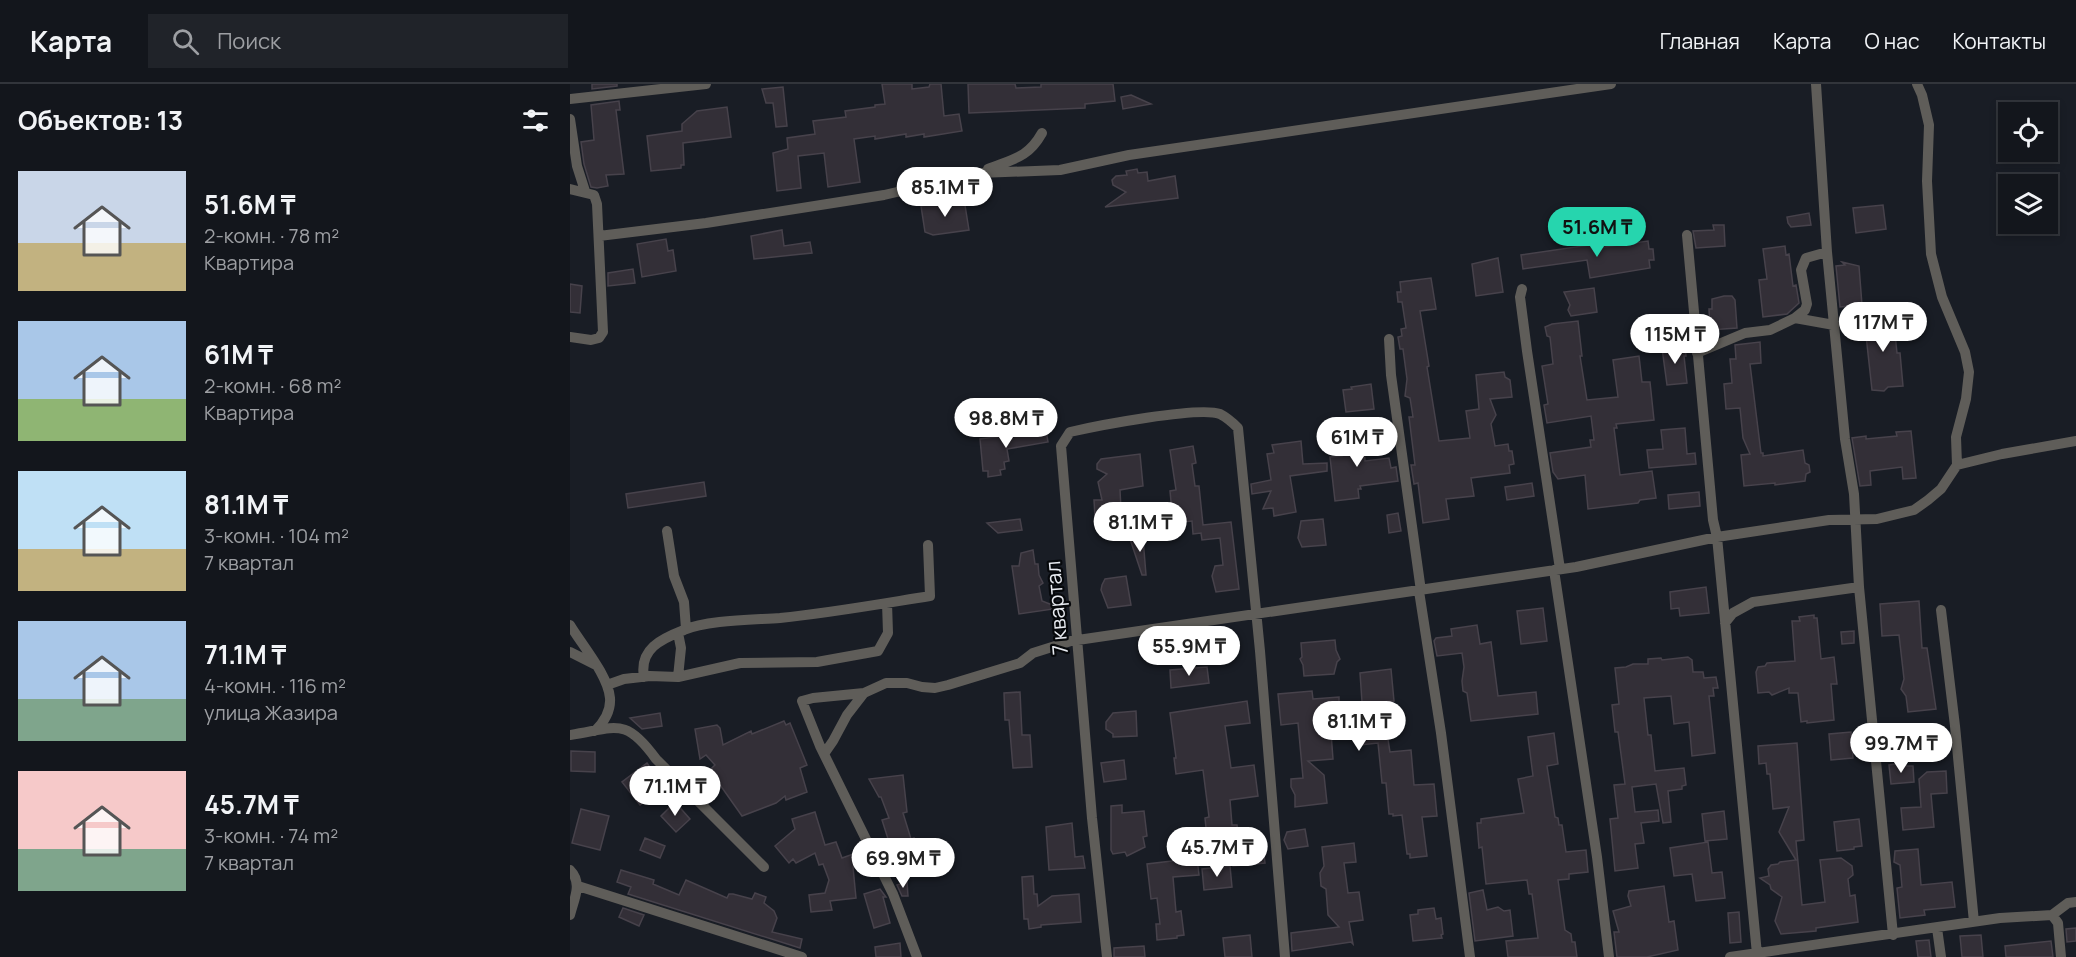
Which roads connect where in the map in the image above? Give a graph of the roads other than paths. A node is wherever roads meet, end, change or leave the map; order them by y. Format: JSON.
{"nodes":[{"id":1,"x":706,"y":84,"type":"edge"},
{"id":2,"x":1611,"y":84,"type":"edge"},
{"id":3,"x":1816,"y":84,"type":"edge"},
{"id":4,"x":1917,"y":84,"type":"edge"},
{"id":5,"x":570,"y":99,"type":"edge"},
{"id":6,"x":571,"y":127,"type":"edge"},
{"id":7,"x":1042,"y":133,"type":"dead end"},
{"id":8,"x":1034,"y":148,"type":"junction"},
{"id":9,"x":1036,"y":171,"type":"junction"},
{"id":10,"x":979,"y":173,"type":"junction"},
{"id":11,"x":570,"y":189,"type":"edge"},
{"id":12,"x":585,"y":191,"type":"junction"},
{"id":13,"x":1687,"y":235,"type":"dead end"},
{"id":14,"x":599,"y":236,"type":"junction"},
{"id":15,"x":1827,"y":252,"type":"junction"},
{"id":16,"x":1522,"y":289,"type":"dead end"},
{"id":17,"x":1795,"y":318,"type":"junction"},
{"id":18,"x":1834,"y":325,"type":"junction"},
{"id":19,"x":570,"y":337,"type":"edge"},
{"id":20,"x":1389,"y":339,"type":"dead end"},
{"id":21,"x":1697,"y":353,"type":"junction"},
{"id":22,"x":2076,"y":441,"type":"edge"},
{"id":23,"x":1957,"y":465,"type":"junction"},
{"id":24,"x":1855,"y":520,"type":"junction"},
{"id":25,"x":667,"y":531,"type":"dead end"},
{"id":26,"x":1717,"y":537,"type":"junction"},
{"id":27,"x":928,"y":545,"type":"dead end"},
{"id":28,"x":1557,"y":570,"type":"junction"},
{"id":29,"x":1859,"y":587,"type":"junction"},
{"id":30,"x":1420,"y":591,"type":"junction"},
{"id":31,"x":887,"y":603,"type":"junction"},
{"id":32,"x":1941,"y":610,"type":"dead end"},
{"id":33,"x":1256,"y":615,"type":"junction"},
{"id":34,"x":1725,"y":623,"type":"junction"},
{"id":35,"x":570,"y":625,"type":"edge"},
{"id":36,"x":682,"y":631,"type":"junction"},
{"id":37,"x":1079,"y":640,"type":"junction"},
{"id":38,"x":570,"y":652,"type":"edge"},
{"id":39,"x":594,"y":664,"type":"junction"},
{"id":40,"x":644,"y":677,"type":"junction"},
{"id":41,"x":678,"y":677,"type":"junction"},
{"id":42,"x":607,"y":685,"type":"junction"},
{"id":43,"x":864,"y":693,"type":"junction"},
{"id":44,"x":595,"y":731,"type":"junction"},
{"id":45,"x":570,"y":735,"type":"edge"},
{"id":46,"x":824,"y":754,"type":"junction"},
{"id":47,"x":764,"y":867,"type":"dead end"},
{"id":48,"x":570,"y":870,"type":"edge"},
{"id":49,"x":578,"y":886,"type":"junction"},
{"id":50,"x":2076,"y":902,"type":"edge"},
{"id":51,"x":570,"y":915,"type":"edge"},
{"id":52,"x":2052,"y":915,"type":"junction"},
{"id":53,"x":1974,"y":922,"type":"junction"},
{"id":54,"x":1937,"y":928,"type":"junction"},
{"id":55,"x":1893,"y":935,"type":"junction"},
{"id":56,"x":1757,"y":954,"type":"junction"},
{"id":57,"x":802,"y":957,"type":"edge"},
{"id":58,"x":917,"y":957,"type":"edge"},
{"id":59,"x":1107,"y":957,"type":"edge"},
{"id":60,"x":1285,"y":957,"type":"edge"},
{"id":61,"x":1470,"y":957,"type":"edge"},
{"id":62,"x":1609,"y":957,"type":"edge"},
{"id":63,"x":1730,"y":957,"type":"edge"},
{"id":64,"x":1941,"y":957,"type":"edge"},
{"id":65,"x":2061,"y":957,"type":"edge"}],
"edges":[{"from":1,"to":5,"type":"street"},
{"from":2,"to":9,"type":"street"},
{"from":3,"to":15,"type":"street"},
{"from":4,"to":23,"type":"street"},
{"from":6,"to":12,"type":"street"},
{"from":7,"to":8,"type":"street"},
{"from":8,"to":9,"type":"street"},
{"from":8,"to":10,"type":"street"},
{"from":9,"to":10,"type":"street"},
{"from":10,"to":14,"type":"street"},
{"from":11,"to":12,"type":"street"},
{"from":12,"to":14,"type":"street"},
{"from":13,"to":21,"type":"street"},
{"from":14,"to":19,"type":"street"},
{"from":15,"to":17,"type":"street"},
{"from":15,"to":18,"type":"street"},
{"from":16,"to":28,"type":"street"},
{"from":17,"to":18,"type":"street"},
{"from":17,"to":21,"type":"street"},
{"from":18,"to":24,"type":"street"},
{"from":20,"to":30,"type":"street"},
{"from":21,"to":26,"type":"street"},
{"from":22,"to":23,"type":"street"},
{"from":23,"to":24,"type":"street"},
{"from":24,"to":26,"type":"street"},
{"from":24,"to":29,"type":"street"},
{"from":25,"to":36,"type":"street"},
{"from":26,"to":28,"type":"street"},
{"from":26,"to":34,"type":"street"},
{"from":27,"to":31,"type":"street"},
{"from":28,"to":30,"type":"street"},
{"from":28,"to":62,"type":"street"},
{"from":29,"to":34,"type":"street"},
{"from":29,"to":55,"type":"street"},
{"from":30,"to":33,"type":"street"},
{"from":30,"to":61,"type":"street"},
{"from":31,"to":36,"type":"street"},
{"from":31,"to":41,"type":"street"},
{"from":32,"to":53,"type":"street"},
{"from":33,"to":37,"type":"street"},
{"from":33,"to":37,"type":"street","name":"7 квартал"},
{"from":33,"to":60,"type":"street"},
{"from":34,"to":56,"type":"street"},
{"from":35,"to":39,"type":"street"},
{"from":36,"to":40,"type":"street"},
{"from":36,"to":41,"type":"street"},
{"from":37,"to":43,"type":"street"},
{"from":37,"to":59,"type":"street","name":"7 квартал"},
{"from":38,"to":39,"type":"street"},
{"from":39,"to":42,"type":"street"},
{"from":40,"to":41,"type":"street"},
{"from":40,"to":42,"type":"street"},
{"from":42,"to":44,"type":"street"},
{"from":43,"to":46,"type":"street"},
{"from":43,"to":46,"type":"street"},
{"from":44,"to":45,"type":"street"},
{"from":44,"to":47,"type":"street"},
{"from":46,"to":58,"type":"street"},
{"from":48,"to":49,"type":"street"},
{"from":49,"to":51,"type":"street"},
{"from":49,"to":57,"type":"street"},
{"from":50,"to":52,"type":"street"},
{"from":52,"to":53,"type":"street"},
{"from":52,"to":65,"type":"street"},
{"from":53,"to":54,"type":"street"},
{"from":54,"to":55,"type":"street"},
{"from":54,"to":64,"type":"street"},
{"from":55,"to":56,"type":"street"},
{"from":56,"to":63,"type":"street"}]}
